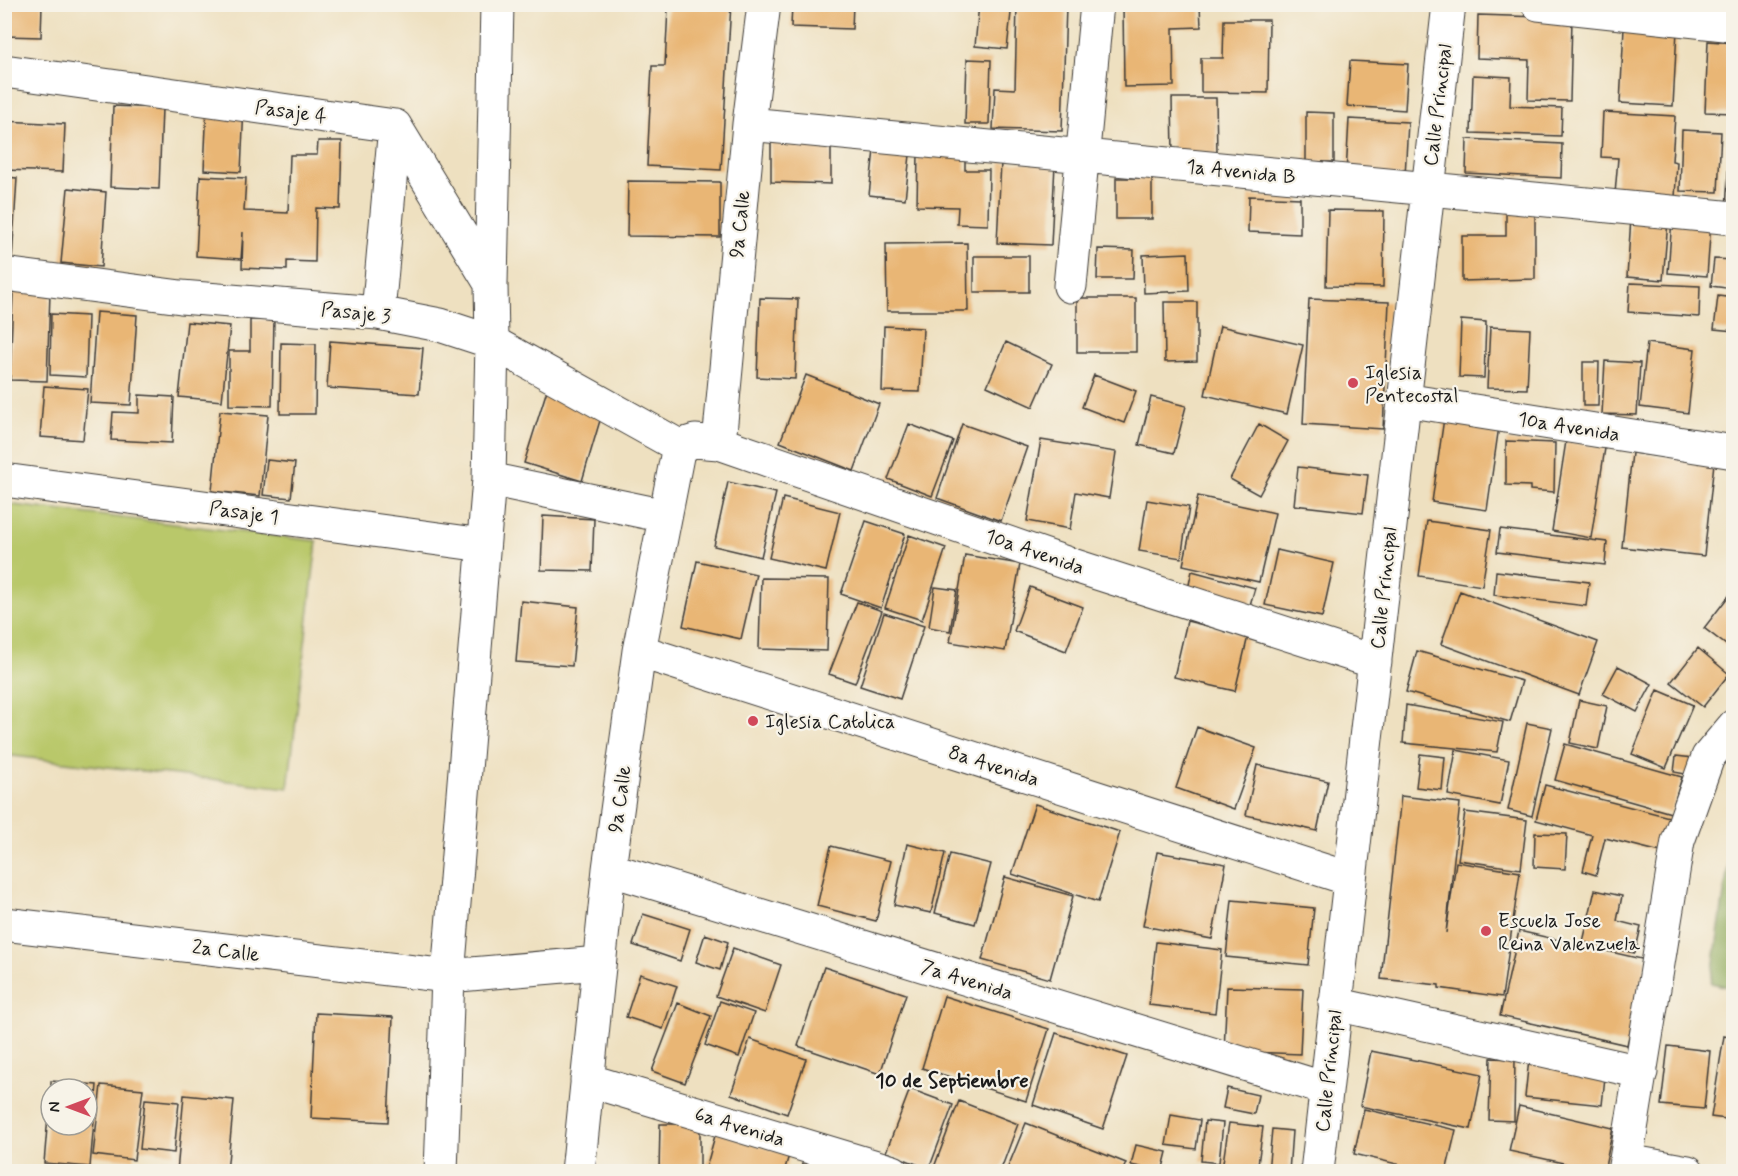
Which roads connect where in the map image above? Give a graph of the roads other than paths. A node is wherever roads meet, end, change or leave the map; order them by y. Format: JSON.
{"nodes":[{"id":1,"x":497,"y":4,"type":"edge"},
{"id":2,"x":764,"y":4,"type":"edge"},
{"id":3,"x":1097,"y":4,"type":"edge"},
{"id":4,"x":1449,"y":4,"type":"edge"},
{"id":5,"x":1538,"y":4,"type":"edge"},
{"id":6,"x":1734,"y":25,"type":"edge"},
{"id":7,"x":4,"y":71,"type":"edge"},
{"id":8,"x":749,"y":124,"type":"junction"},
{"id":9,"x":394,"y":126,"type":"junction"},
{"id":10,"x":1082,"y":155,"type":"junction"},
{"id":11,"x":1428,"y":190,"type":"junction"},
{"id":12,"x":1734,"y":218,"type":"edge"},
{"id":13,"x":4,"y":274,"type":"edge"},
{"id":14,"x":491,"y":284,"type":"junction"},
{"id":15,"x":1070,"y":286,"type":"dead end"},
{"id":16,"x":378,"y":313,"type":"junction"},
{"id":17,"x":492,"y":342,"type":"junction"},
{"id":18,"x":1404,"y":400,"type":"junction"},
{"id":19,"x":698,"y":443,"type":"junction"},
{"id":20,"x":1734,"y":452,"type":"edge"},
{"id":21,"x":4,"y":480,"type":"edge"},
{"id":22,"x":489,"y":480,"type":"junction"},
{"id":23,"x":665,"y":516,"type":"junction"},
{"id":24,"x":483,"y":545,"type":"junction"},
{"id":25,"x":639,"y":651,"type":"junction"},
{"id":26,"x":1374,"y":662,"type":"junction"},
{"id":27,"x":1734,"y":726,"type":"edge"},
{"id":28,"x":609,"y":868,"type":"junction"},
{"id":29,"x":1350,"y":879,"type":"junction"},
{"id":30,"x":4,"y":924,"type":"edge"},
{"id":31,"x":599,"y":963,"type":"junction"},
{"id":32,"x":448,"y":976,"type":"junction"},
{"id":33,"x":1335,"y":1004,"type":"junction"},
{"id":34,"x":1641,"y":1072,"type":"junction"},
{"id":35,"x":587,"y":1080,"type":"junction"},
{"id":36,"x":1326,"y":1089,"type":"junction"},
{"id":37,"x":1626,"y":1166,"type":"edge"},
{"id":38,"x":441,"y":1172,"type":"edge"},
{"id":39,"x":578,"y":1172,"type":"edge"},
{"id":40,"x":893,"y":1172,"type":"edge"},
{"id":41,"x":1317,"y":1172,"type":"edge"},
{"id":42,"x":1688,"y":1172,"type":"edge"}],
"edges":[{"from":1,"to":14,"type":"street"},
{"from":2,"to":8,"type":"street","name":"9a Calle"},
{"from":3,"to":10,"type":"street"},
{"from":4,"to":11,"type":"street","name":"Calle Principal"},
{"from":5,"to":6,"type":"street"},
{"from":7,"to":9,"type":"street","name":"Pasaje 4"},
{"from":8,"to":10,"type":"street","name":"1a Avenida B"},
{"from":8,"to":19,"type":"street","name":"9a Calle"},
{"from":9,"to":14,"type":"street"},
{"from":9,"to":16,"type":"street"},
{"from":10,"to":11,"type":"street","name":"1a Avenida B"},
{"from":10,"to":15,"type":"street"},
{"from":11,"to":12,"type":"street","name":"1a Avenida B"},
{"from":11,"to":18,"type":"street","name":"Calle Principal"},
{"from":13,"to":16,"type":"street","name":"Pasaje 3"},
{"from":14,"to":17,"type":"street"},
{"from":16,"to":17,"type":"street","name":"Pasaje 3"},
{"from":17,"to":19,"type":"street","name":"Pasaje 3"},
{"from":17,"to":22,"type":"street"},
{"from":18,"to":20,"type":"street","name":"10a Avenida"},
{"from":18,"to":26,"type":"street","name":"Calle Principal"},
{"from":19,"to":23,"type":"street","name":"9a Calle"},
{"from":19,"to":26,"type":"street","name":"10a Avenida"},
{"from":21,"to":24,"type":"street","name":"Pasaje 1"},
{"from":22,"to":23,"type":"street"},
{"from":22,"to":24,"type":"street"},
{"from":23,"to":25,"type":"street","name":"9a Calle"},
{"from":24,"to":32,"type":"street"},
{"from":25,"to":28,"type":"street","name":"9a Calle"},
{"from":25,"to":29,"type":"street","name":"8a Avenida"},
{"from":26,"to":29,"type":"street","name":"Calle Principal"},
{"from":27,"to":34,"type":"street"},
{"from":28,"to":31,"type":"street","name":"9a Calle"},
{"from":28,"to":36,"type":"street","name":"7a Avenida"},
{"from":29,"to":33,"type":"street","name":"Calle Principal"},
{"from":30,"to":32,"type":"street","name":"2a Calle"},
{"from":31,"to":32,"type":"street","name":"2a Calle"},
{"from":31,"to":35,"type":"street","name":"9a Calle"},
{"from":32,"to":38,"type":"street"},
{"from":33,"to":34,"type":"street"},
{"from":33,"to":36,"type":"street","name":"Calle Principal"},
{"from":34,"to":37,"type":"street"},
{"from":35,"to":39,"type":"street","name":"9a Calle"},
{"from":35,"to":40,"type":"street","name":"6a Avenida"},
{"from":36,"to":41,"type":"street","name":"Calle Principal"},
{"from":37,"to":42,"type":"street"}]}
